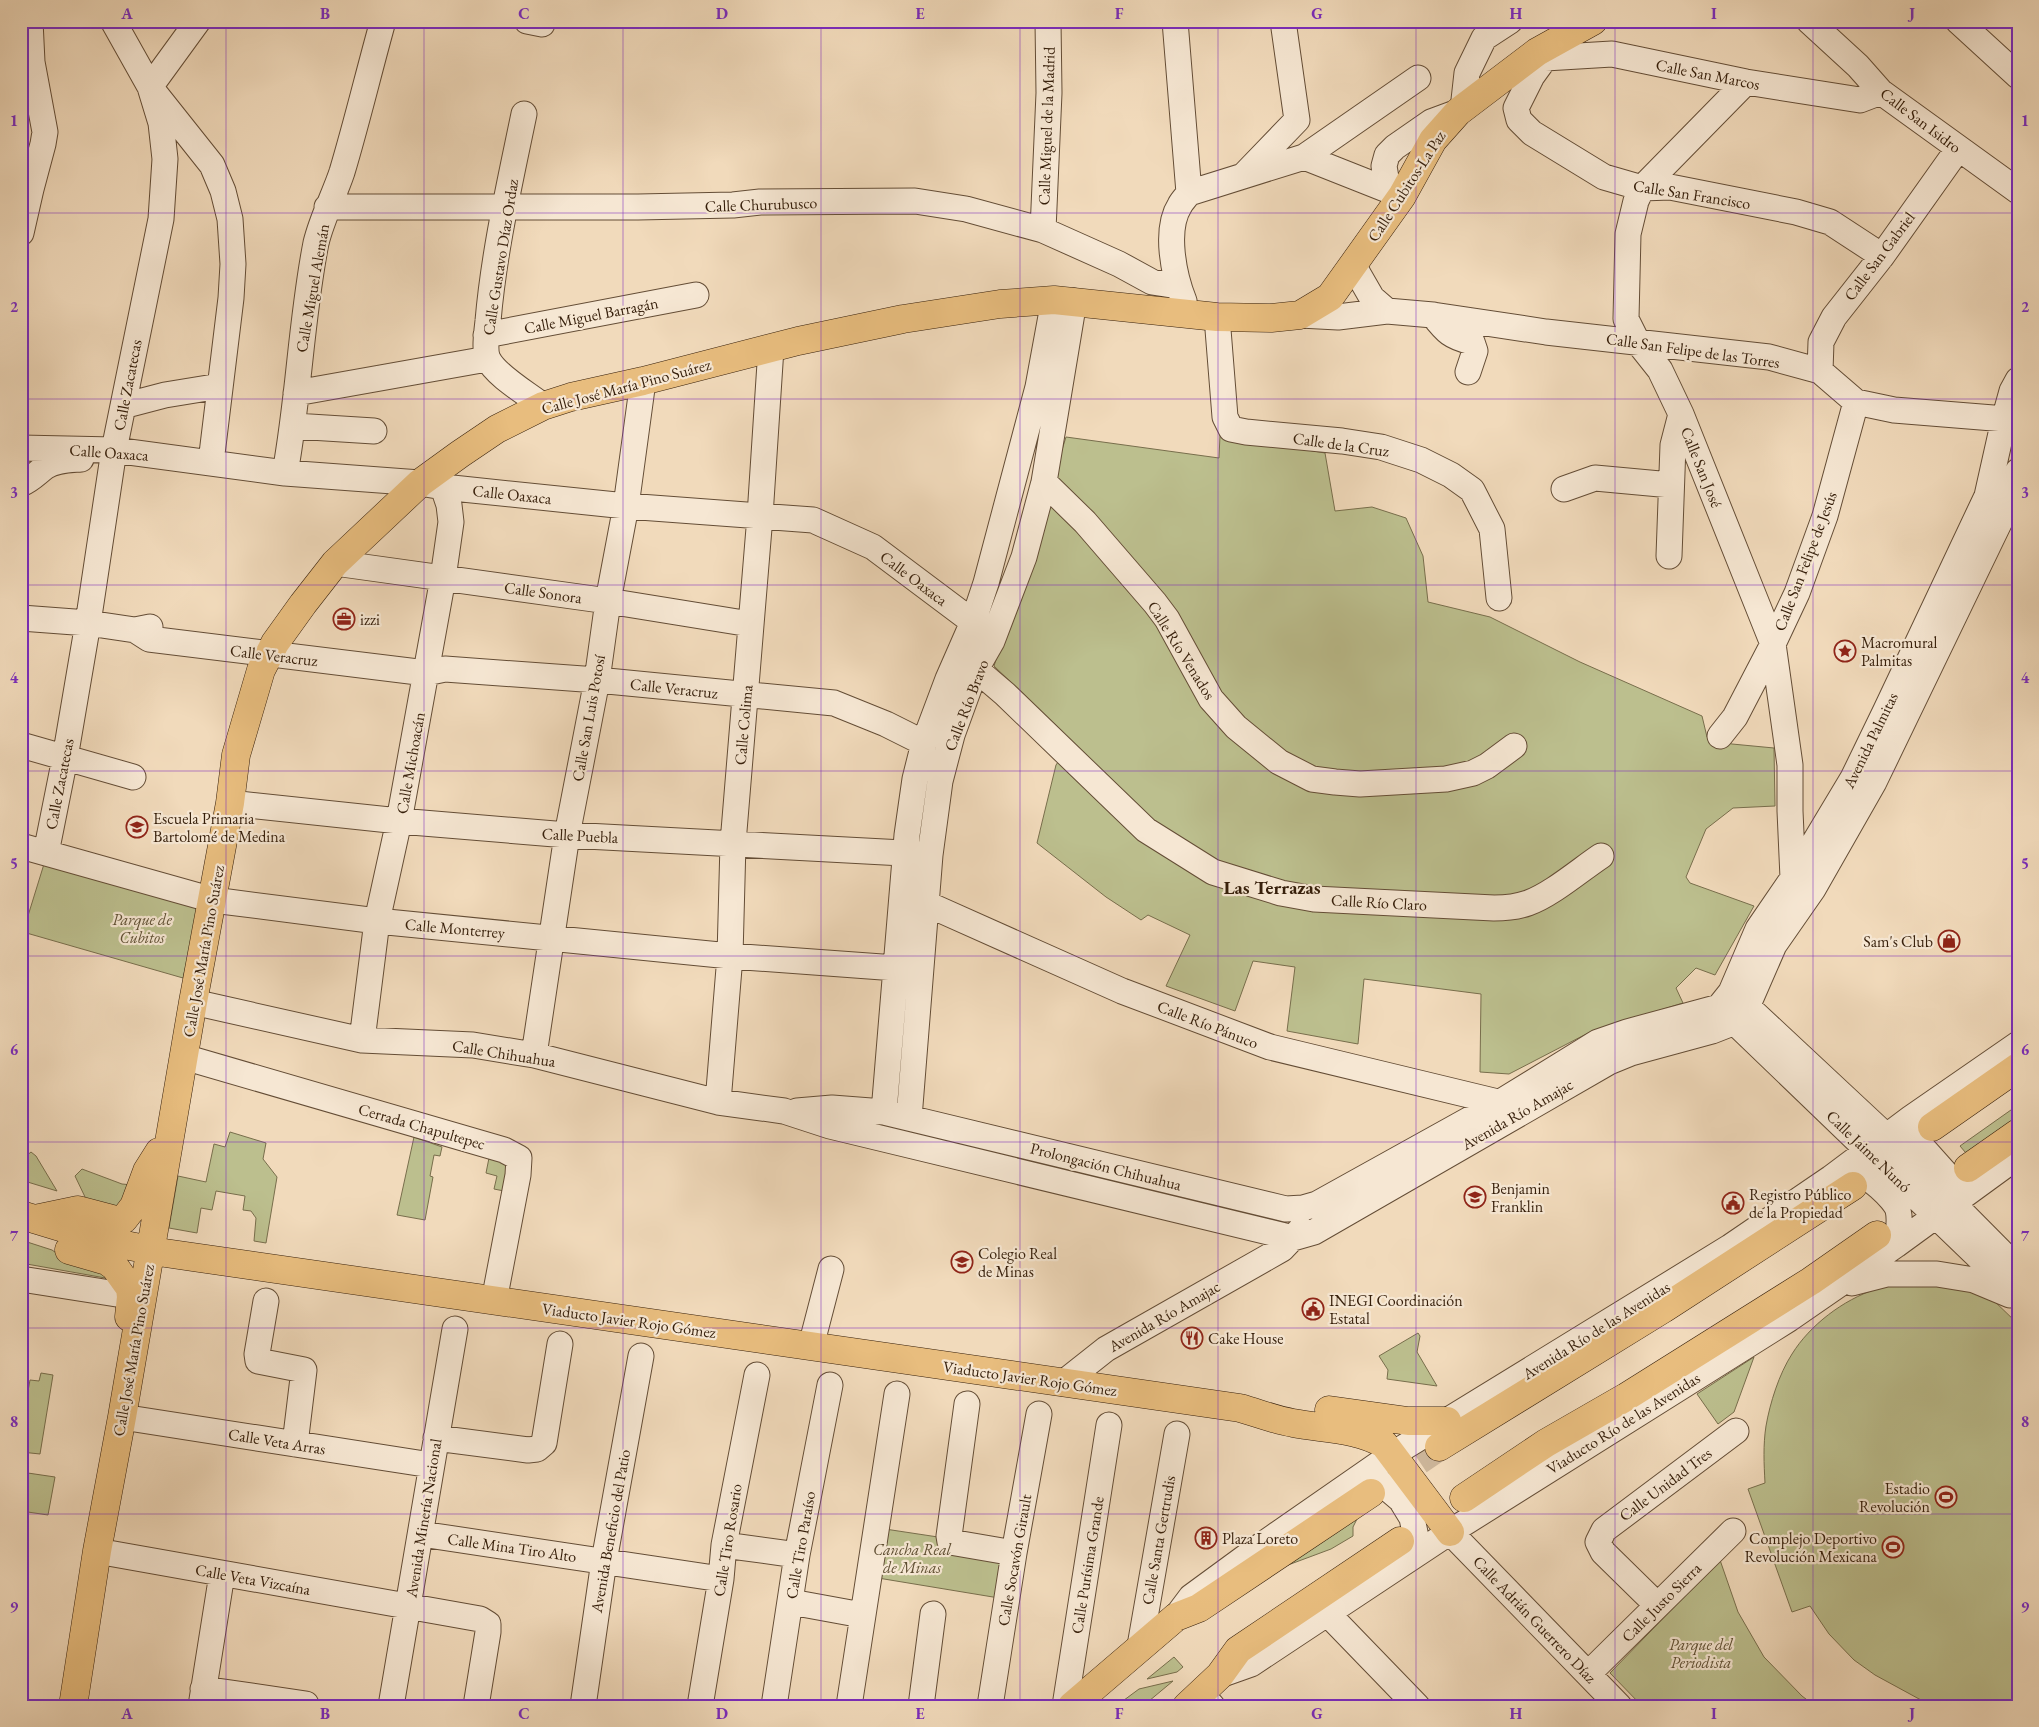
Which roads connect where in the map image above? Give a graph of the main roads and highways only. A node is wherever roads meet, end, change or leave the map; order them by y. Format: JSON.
{"nodes":[{"id":1,"x":1588,"y":23,"type":"edge"},
{"id":2,"x":1217,"y":317,"type":"joint"},
{"id":3,"x":2018,"y":1067,"type":"edge"},
{"id":4,"x":1921,"y":1122,"type":"road end"},
{"id":5,"x":2018,"y":1133,"type":"edge"},
{"id":6,"x":169,"y":1138,"type":"junction"},
{"id":7,"x":1972,"y":1177,"type":"road end"},
{"id":8,"x":1842,"y":1182,"type":"road end"},
{"id":9,"x":28,"y":1218,"type":"edge"},
{"id":10,"x":1887,"y":1240,"type":"road end"},
{"id":11,"x":150,"y":1251,"type":"junction"},
{"id":12,"x":137,"y":1298,"type":"junction"},
{"id":13,"x":1663,"y":1309,"type":"junction"},
{"id":14,"x":1586,"y":1357,"type":"junction"},
{"id":15,"x":1689,"y":1358,"type":"junction"},
{"id":16,"x":1626,"y":1397,"type":"junction"},
{"id":17,"x":1240,"y":1408,"type":"junction"},
{"id":18,"x":1447,"y":1421,"type":"road end"},
{"id":19,"x":1439,"y":1447,"type":"tunnel mouth"},
{"id":20,"x":1369,"y":1482,"type":"tunnel mouth"},
{"id":21,"x":1464,"y":1498,"type":"dead end"},
{"id":22,"x":1450,"y":1532,"type":"road end"},
{"id":23,"x":1410,"y":1546,"type":"road end"},
{"id":24,"x":1200,"y":1702,"type":"edge"},
{"id":25,"x":73,"y":1706,"type":"edge"},
{"id":26,"x":1072,"y":1706,"type":"edge"}],
"edges":[{"from":1,"to":2,"type":"main road","name":"Calle Cubitos-La Paz"},
{"from":2,"to":6,"type":"main road","name":"Calle José María Pino Suárez"},
{"from":3,"to":4,"type":"main road"},
{"from":5,"to":7,"type":"main road","name":"Viaducto Río de las Avenidas"},
{"from":6,"to":9,"type":"main road"},
{"from":6,"to":11,"type":"main road","name":"Calle José María Pino Suárez"},
{"from":8,"to":13,"type":"main road"},
{"from":9,"to":11,"type":"main road","name":"Viaducto Javier Rojo Gómez"},
{"from":9,"to":12,"type":"main road"},
{"from":10,"to":15,"type":"main road","name":"Viaducto Río de las Avenidas"},
{"from":11,"to":12,"type":"main road","name":"Calle José María Pino Suárez"},
{"from":11,"to":17,"type":"main road","name":"Viaducto Javier Rojo Gómez"},
{"from":12,"to":25,"type":"main road","name":"Calle José María Pino Suárez"},
{"from":13,"to":14,"type":"main road"},
{"from":13,"to":14,"type":"main road"},
{"from":14,"to":19,"type":"main road"},
{"from":15,"to":16,"type":"main road","name":"Viaducto Río de las Avenidas"},
{"from":15,"to":16,"type":"main road"},
{"from":16,"to":21,"type":"main road","name":"Viaducto Río de las Avenidas"},
{"from":17,"to":18,"type":"main road","name":"Viaducto Javier Rojo Gómez"},
{"from":17,"to":22,"type":"main road","name":"Viaducto Javier Rojo Gómez"},
{"from":20,"to":26,"type":"main road"},
{"from":23,"to":24,"type":"main road","name":"Viaducto Río de las Avenidas"}]}
